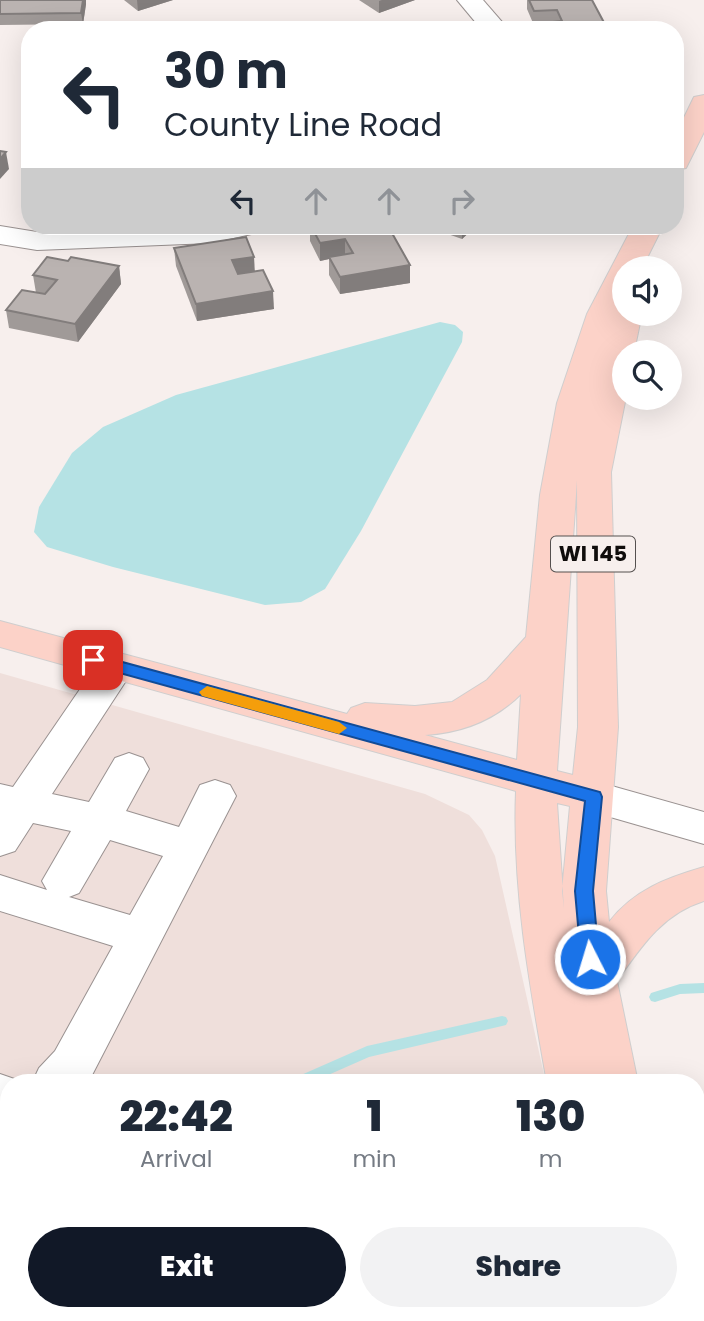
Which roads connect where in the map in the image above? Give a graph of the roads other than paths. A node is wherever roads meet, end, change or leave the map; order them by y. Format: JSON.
{"nodes":[{"id":1,"x":469,"y":0,"type":"edge"},
{"id":2,"x":488,"y":21,"type":"edge"},
{"id":3,"x":704,"y":103,"type":"edge"},
{"id":4,"x":684,"y":138,"type":"edge"},
{"id":5,"x":0,"y":235,"type":"edge"},
{"id":6,"x":186,"y":235,"type":"edge"},
{"id":7,"x":612,"y":298,"type":"edge"},
{"id":8,"x":623,"y":326,"type":"edge"},
{"id":9,"x":0,"y":634,"type":"edge"},
{"id":10,"x":545,"y":640,"type":"junction"},
{"id":11,"x":116,"y":667,"type":"junction"},
{"id":12,"x":278,"y":711,"type":"junction"},
{"id":13,"x":130,"y":769,"type":"dead end"},
{"id":14,"x":537,"y":783,"type":"junction"},
{"id":15,"x":215,"y":796,"type":"dead end"},
{"id":16,"x":594,"y":797,"type":"junction"},
{"id":17,"x":7,"y":815,"type":"edge"},
{"id":18,"x":99,"y":820,"type":"junction"},
{"id":19,"x":704,"y":828,"type":"edge"},
{"id":20,"x":190,"y":847,"type":"junction"},
{"id":21,"x":64,"y":881,"type":"dead end"},
{"id":22,"x":704,"y":884,"type":"edge"},
{"id":23,"x":0,"y":893,"type":"edge"},
{"id":24,"x":141,"y":937,"type":"junction"},
{"id":25,"x":593,"y":978,"type":"junction"},
{"id":26,"x":64,"y":1074,"type":"edge"},
{"id":27,"x":569,"y":1074,"type":"edge"},
{"id":28,"x":612,"y":1074,"type":"edge"}],
"edges":[{"from":1,"to":2,"type":"street"},
{"from":3,"to":4,"type":"main road"},
{"from":5,"to":6,"type":"street"},
{"from":7,"to":10,"type":"main road","number":"WI 145"},
{"from":8,"to":16,"type":"main road","number":"WI 145"},
{"from":9,"to":11,"type":"main road"},
{"from":10,"to":12,"type":"main road"},
{"from":10,"to":14,"type":"main road","number":"WI 145"},
{"from":11,"to":12,"type":"main road"},
{"from":11,"to":17,"type":"street"},
{"from":12,"to":14,"type":"main road"},
{"from":13,"to":18,"type":"street"},
{"from":14,"to":16,"type":"main road"},
{"from":14,"to":27,"type":"main road","number":"WI 145"},
{"from":15,"to":20,"type":"street"},
{"from":16,"to":19,"type":"street"},
{"from":16,"to":25,"type":"main road","number":"WI 145"},
{"from":17,"to":18,"type":"street"},
{"from":18,"to":20,"type":"street"},
{"from":18,"to":21,"type":"street"},
{"from":20,"to":24,"type":"street"},
{"from":22,"to":25,"type":"main road"},
{"from":23,"to":24,"type":"street"},
{"from":24,"to":26,"type":"street"},
{"from":25,"to":28,"type":"main road","number":"WI 145"}]}
